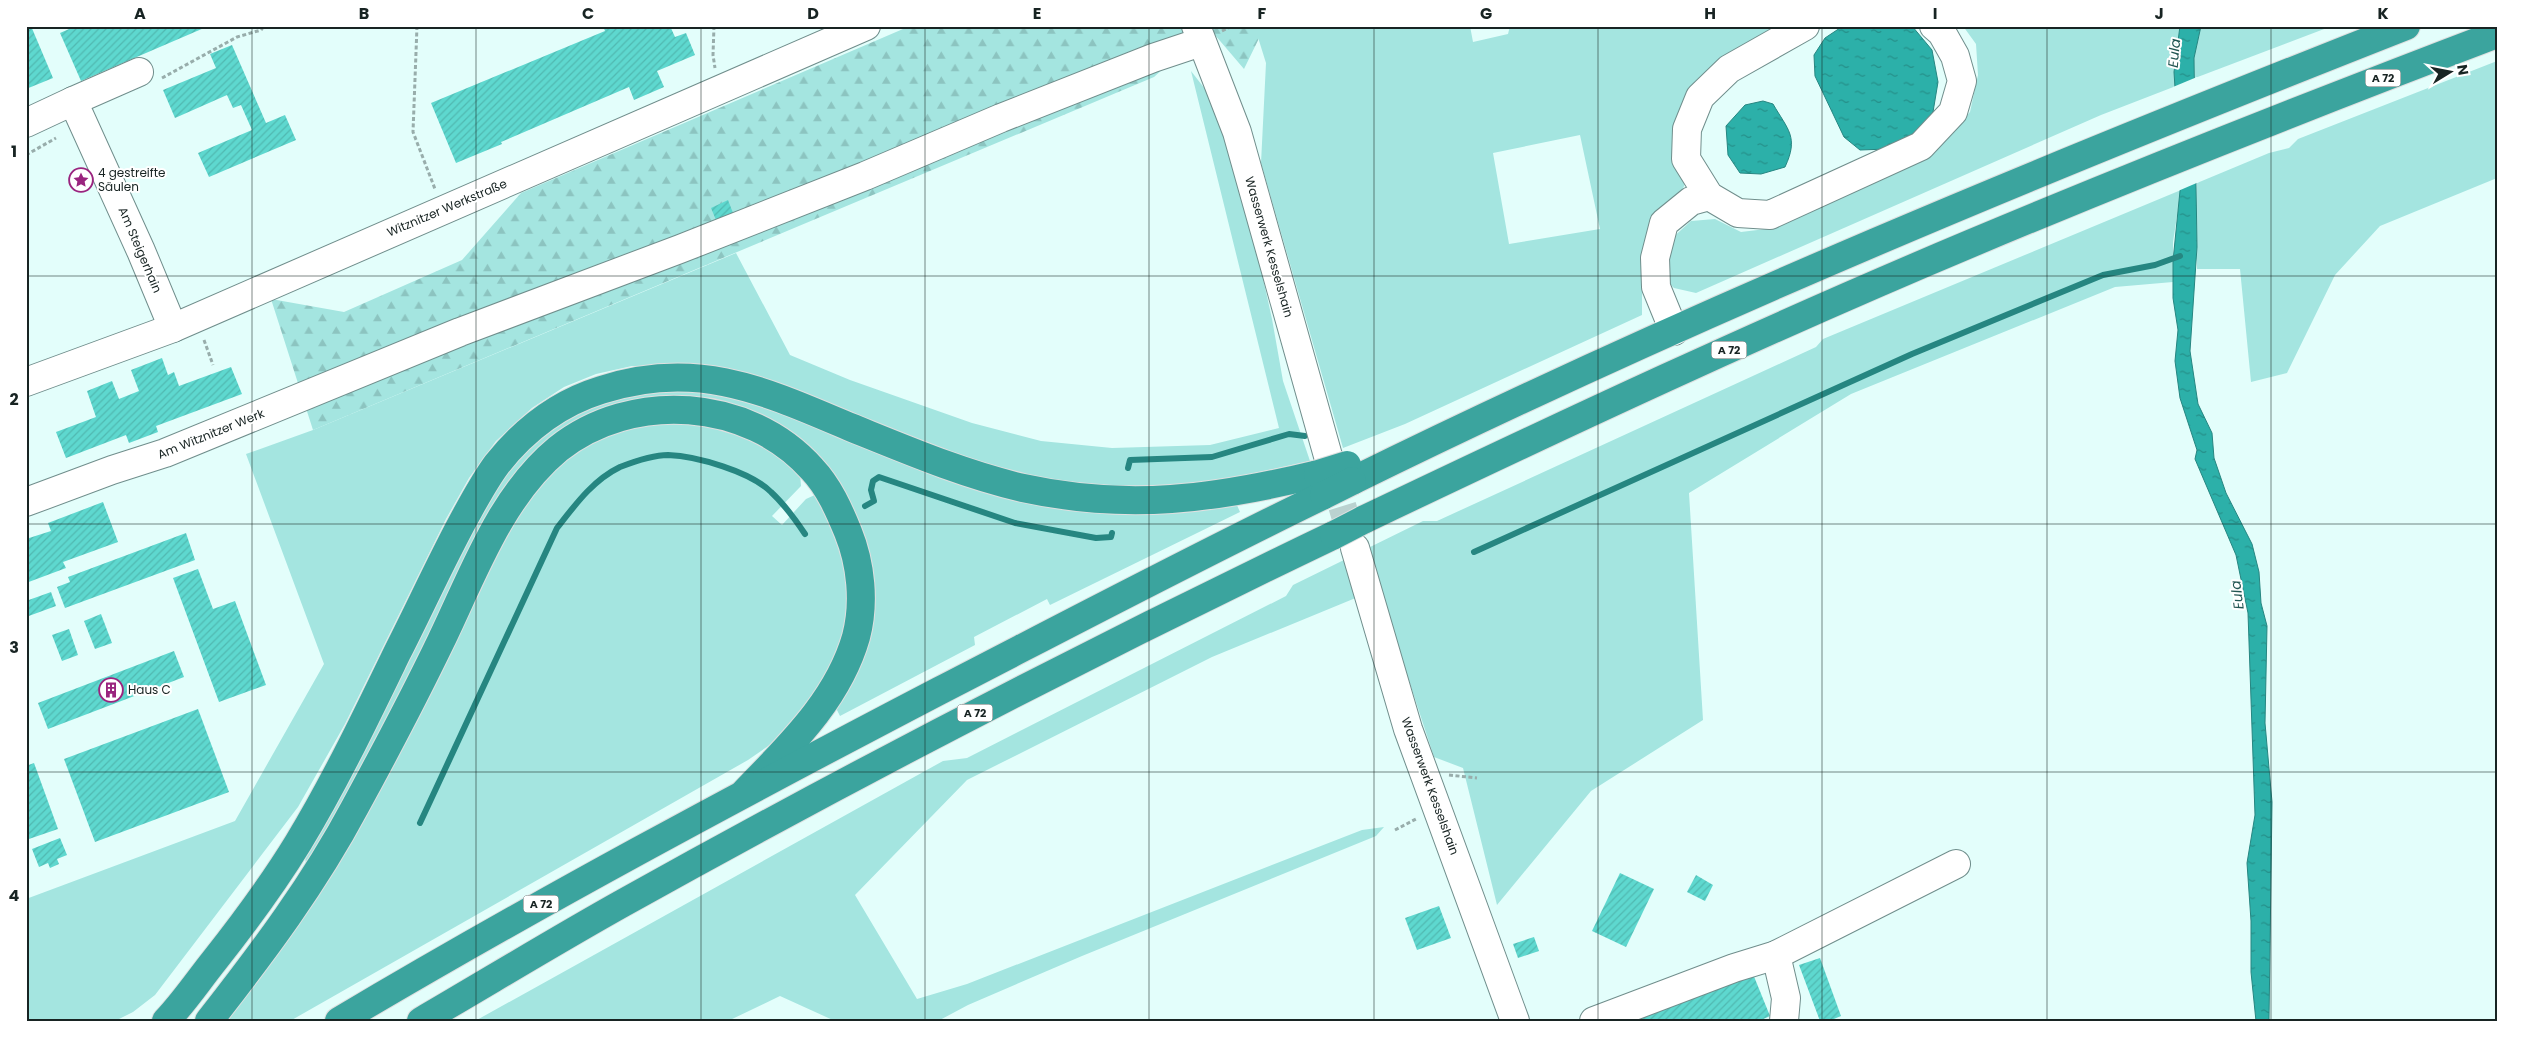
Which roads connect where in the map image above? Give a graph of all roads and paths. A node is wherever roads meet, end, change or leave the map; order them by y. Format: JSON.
{"nodes":[{"id":1,"x":264,"y":26,"type":"edge"},
{"id":2,"x":417,"y":26,"type":"edge"},
{"id":3,"x":714,"y":26,"type":"edge"},
{"id":4,"x":866,"y":26,"type":"edge"},
{"id":5,"x":1805,"y":26,"type":"edge"},
{"id":6,"x":1934,"y":26,"type":"edge"},
{"id":7,"x":2406,"y":26,"type":"edge"},
{"id":8,"x":1198,"y":34,"type":"edge"},
{"id":9,"x":2497,"y":34,"type":"edge"},
{"id":10,"x":149,"y":76,"type":"joint"},
{"id":11,"x":720,"y":90,"type":"junction"},
{"id":12,"x":73,"y":101,"type":"junction"},
{"id":13,"x":26,"y":123,"type":"edge"},
{"id":14,"x":1709,"y":196,"type":"junction"},
{"id":15,"x":443,"y":210,"type":"junction"},
{"id":16,"x":173,"y":328,"type":"junction"},
{"id":17,"x":1674,"y":331,"type":"junction"},
{"id":18,"x":26,"y":382,"type":"edge"},
{"id":19,"x":1334,"y":475,"type":"junction"},
{"id":20,"x":26,"y":502,"type":"edge"},
{"id":21,"x":1345,"y":541,"type":"junction"},
{"id":22,"x":745,"y":792,"type":"junction"},
{"id":23,"x":1956,"y":864,"type":"dead end"},
{"id":24,"x":1776,"y":955,"type":"junction"},
{"id":25,"x":166,"y":1021,"type":"edge"},
{"id":26,"x":209,"y":1021,"type":"edge"},
{"id":27,"x":339,"y":1021,"type":"edge"},
{"id":28,"x":421,"y":1021,"type":"edge"},
{"id":29,"x":1515,"y":1021,"type":"edge"},
{"id":30,"x":1594,"y":1021,"type":"edge"},
{"id":31,"x":1784,"y":1021,"type":"edge"}],
"edges":[{"from":1,"to":10,"type":"path"},
{"from":2,"to":15,"type":"path"},
{"from":3,"to":11,"type":"path"},
{"from":4,"to":11,"type":"street","name":"Witznitzer Werkstraße"},
{"from":5,"to":14,"type":"street"},
{"from":6,"to":14,"type":"street"},
{"from":7,"to":17,"type":"highway","number":"A 72"},
{"from":8,"to":19,"type":"street","name":"Wasserwerk Kesselshain"},
{"from":8,"to":20,"type":"street","name":"Am Witznitzer Werk"},
{"from":9,"to":21,"type":"highway","number":"A 72","bridge":true},
{"from":10,"to":12,"type":"street"},
{"from":11,"to":15,"type":"street","name":"Witznitzer Werkstraße"},
{"from":12,"to":13,"type":"street"},
{"from":12,"to":16,"type":"street","name":"Am Steigerhain"},
{"from":14,"to":17,"type":"street"},
{"from":15,"to":16,"type":"street","name":"Witznitzer Werkstraße"},
{"from":16,"to":18,"type":"street","name":"Witznitzer Werkstraße"},
{"from":17,"to":19,"type":"highway","number":"A 72"},
{"from":19,"to":22,"type":"highway","number":"A 72"},
{"from":19,"to":25,"type":"highway"},
{"from":21,"to":28,"type":"highway","number":"A 72"},
{"from":21,"to":29,"type":"street","name":"Wasserwerk Kesselshain"},
{"from":22,"to":26,"type":"highway"},
{"from":22,"to":27,"type":"highway","number":"A 72"},
{"from":23,"to":24,"type":"street"},
{"from":24,"to":30,"type":"street"},
{"from":24,"to":31,"type":"street"}]}
